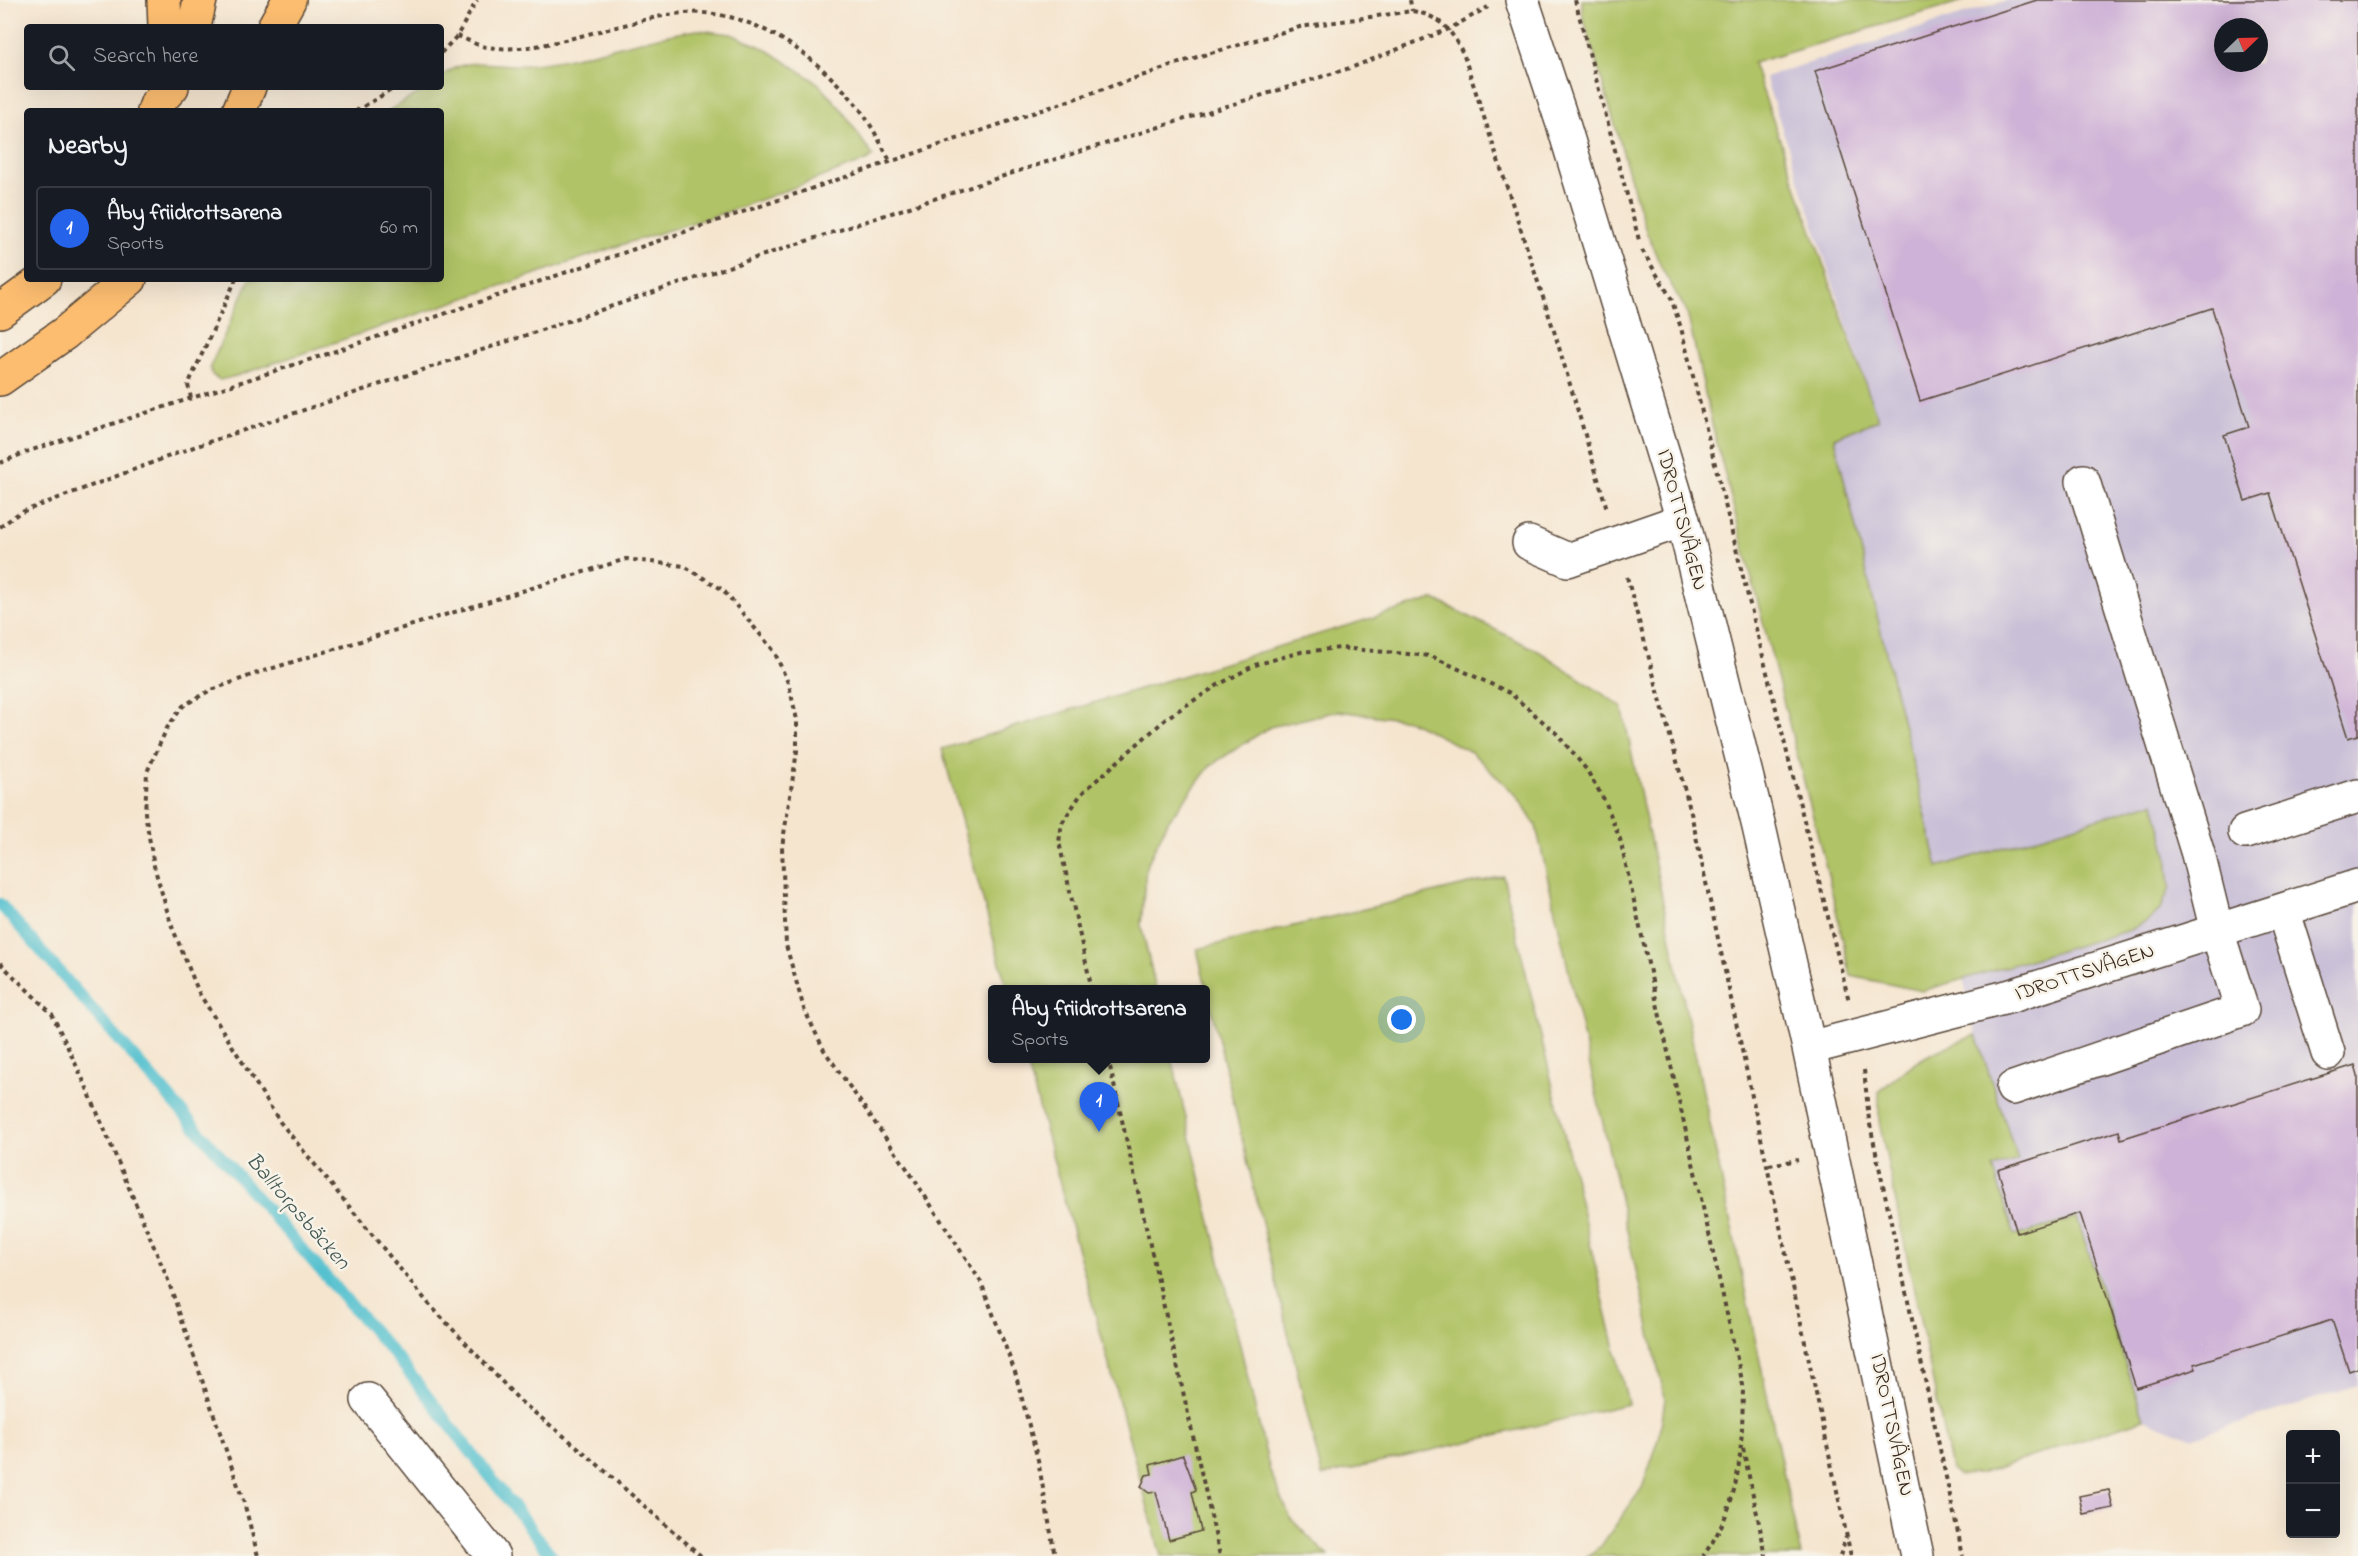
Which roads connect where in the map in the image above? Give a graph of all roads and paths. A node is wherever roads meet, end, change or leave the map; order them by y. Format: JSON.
{"nodes":[{"id":1,"x":164,"y":0,"type":"edge"},
{"id":2,"x":200,"y":0,"type":"edge"},
{"id":3,"x":289,"y":0,"type":"edge"},
{"id":4,"x":477,"y":0,"type":"edge"},
{"id":5,"x":1410,"y":0,"type":"edge"},
{"id":6,"x":1509,"y":2,"type":"edge"},
{"id":7,"x":1412,"y":11,"type":"junction"},
{"id":8,"x":165,"y":24,"type":"edge"},
{"id":9,"x":195,"y":24,"type":"edge"},
{"id":10,"x":276,"y":24,"type":"edge"},
{"id":11,"x":1449,"y":29,"type":"junction"},
{"id":12,"x":457,"y":36,"type":"junction"},
{"id":13,"x":444,"y":50,"type":"edge"},
{"id":14,"x":248,"y":90,"type":"edge"},
{"id":15,"x":391,"y":90,"type":"edge"},
{"id":16,"x":240,"y":108,"type":"edge"},
{"id":17,"x":361,"y":108,"type":"edge"},
{"id":18,"x":891,"y":163,"type":"junction"},
{"id":19,"x":40,"y":282,"type":"edge"},
{"id":20,"x":126,"y":282,"type":"edge"},
{"id":21,"x":235,"y":282,"type":"edge"},
{"id":22,"x":0,"y":311,"type":"edge"},
{"id":23,"x":0,"y":379,"type":"edge"},
{"id":24,"x":191,"y":398,"type":"junction"},
{"id":25,"x":0,"y":463,"type":"edge"},
{"id":26,"x":2083,"y":481,"type":"dead end"},
{"id":27,"x":1683,"y":520,"type":"junction"},
{"id":28,"x":0,"y":527,"type":"edge"},
{"id":29,"x":1529,"y":543,"type":"dead end"},
{"id":30,"x":1617,"y":544,"type":"junction"},
{"id":31,"x":2358,"y":796,"type":"edge"},
{"id":32,"x":2245,"y":832,"type":"dead end"},
{"id":33,"x":2358,"y":887,"type":"edge"},
{"id":34,"x":2283,"y":910,"type":"junction"},
{"id":35,"x":2217,"y":931,"type":"junction"},
{"id":36,"x":0,"y":963,"type":"edge"},
{"id":37,"x":1091,"y":985,"type":"edge"},
{"id":38,"x":1809,"y":1048,"type":"junction"},
{"id":39,"x":2328,"y":1053,"type":"dead end"},
{"id":40,"x":1109,"y":1063,"type":"edge"},
{"id":41,"x":2013,"y":1088,"type":"dead end"},
{"id":42,"x":368,"y":1400,"type":"dead end"},
{"id":43,"x":1742,"y":1445,"type":"junction"},
{"id":44,"x":1847,"y":1534,"type":"junction"},
{"id":45,"x":258,"y":1556,"type":"edge"},
{"id":46,"x":493,"y":1556,"type":"edge"},
{"id":47,"x":701,"y":1556,"type":"edge"},
{"id":48,"x":1055,"y":1556,"type":"edge"},
{"id":49,"x":1220,"y":1556,"type":"edge"},
{"id":50,"x":1702,"y":1556,"type":"edge"},
{"id":51,"x":1766,"y":1556,"type":"edge"},
{"id":52,"x":1840,"y":1556,"type":"edge"},
{"id":53,"x":1851,"y":1556,"type":"edge"},
{"id":54,"x":1917,"y":1556,"type":"edge"}],
"edges":[{"from":1,"to":8,"type":"main road"},
{"from":2,"to":9,"type":"main road"},
{"from":3,"to":10,"type":"main road"},
{"from":4,"to":12,"type":"path"},
{"from":5,"to":7,"type":"path"},
{"from":6,"to":11,"type":"path"},
{"from":6,"to":27,"type":"street","name":"IDROTTSVÄGEN"},
{"from":7,"to":11,"type":"path"},
{"from":7,"to":18,"type":"path"},
{"from":11,"to":28,"type":"path"},
{"from":11,"to":30,"type":"path"},
{"from":12,"to":13,"type":"path"},
{"from":12,"to":18,"type":"path"},
{"from":14,"to":16,"type":"main road"},
{"from":15,"to":17,"type":"path"},
{"from":18,"to":24,"type":"path"},
{"from":19,"to":22,"type":"main road"},
{"from":20,"to":23,"type":"main road"},
{"from":21,"to":24,"type":"path"},
{"from":24,"to":25,"type":"path"},
{"from":26,"to":35,"type":"street"},
{"from":27,"to":30,"type":"street"},
{"from":27,"to":38,"type":"street","name":"IDROTTSVÄGEN"},
{"from":29,"to":30,"type":"street"},
{"from":30,"to":44,"type":"path"},
{"from":31,"to":32,"type":"street"},
{"from":33,"to":34,"type":"street","name":"IDROTTSVÄGEN"},
{"from":34,"to":35,"type":"street","name":"IDROTTSVÄGEN"},
{"from":34,"to":39,"type":"street"},
{"from":35,"to":38,"type":"street","name":"IDROTTSVÄGEN"},
{"from":35,"to":41,"type":"street"},
{"from":36,"to":45,"type":"path"},
{"from":37,"to":43,"type":"path"},
{"from":38,"to":54,"type":"street","name":"IDROTTSVÄGEN"},
{"from":40,"to":49,"type":"path"},
{"from":42,"to":46,"type":"street"},
{"from":43,"to":50,"type":"path"},
{"from":43,"to":51,"type":"path"},
{"from":44,"to":52,"type":"path"},
{"from":44,"to":53,"type":"path"},
{"from":47,"to":48,"type":"path"}]}
